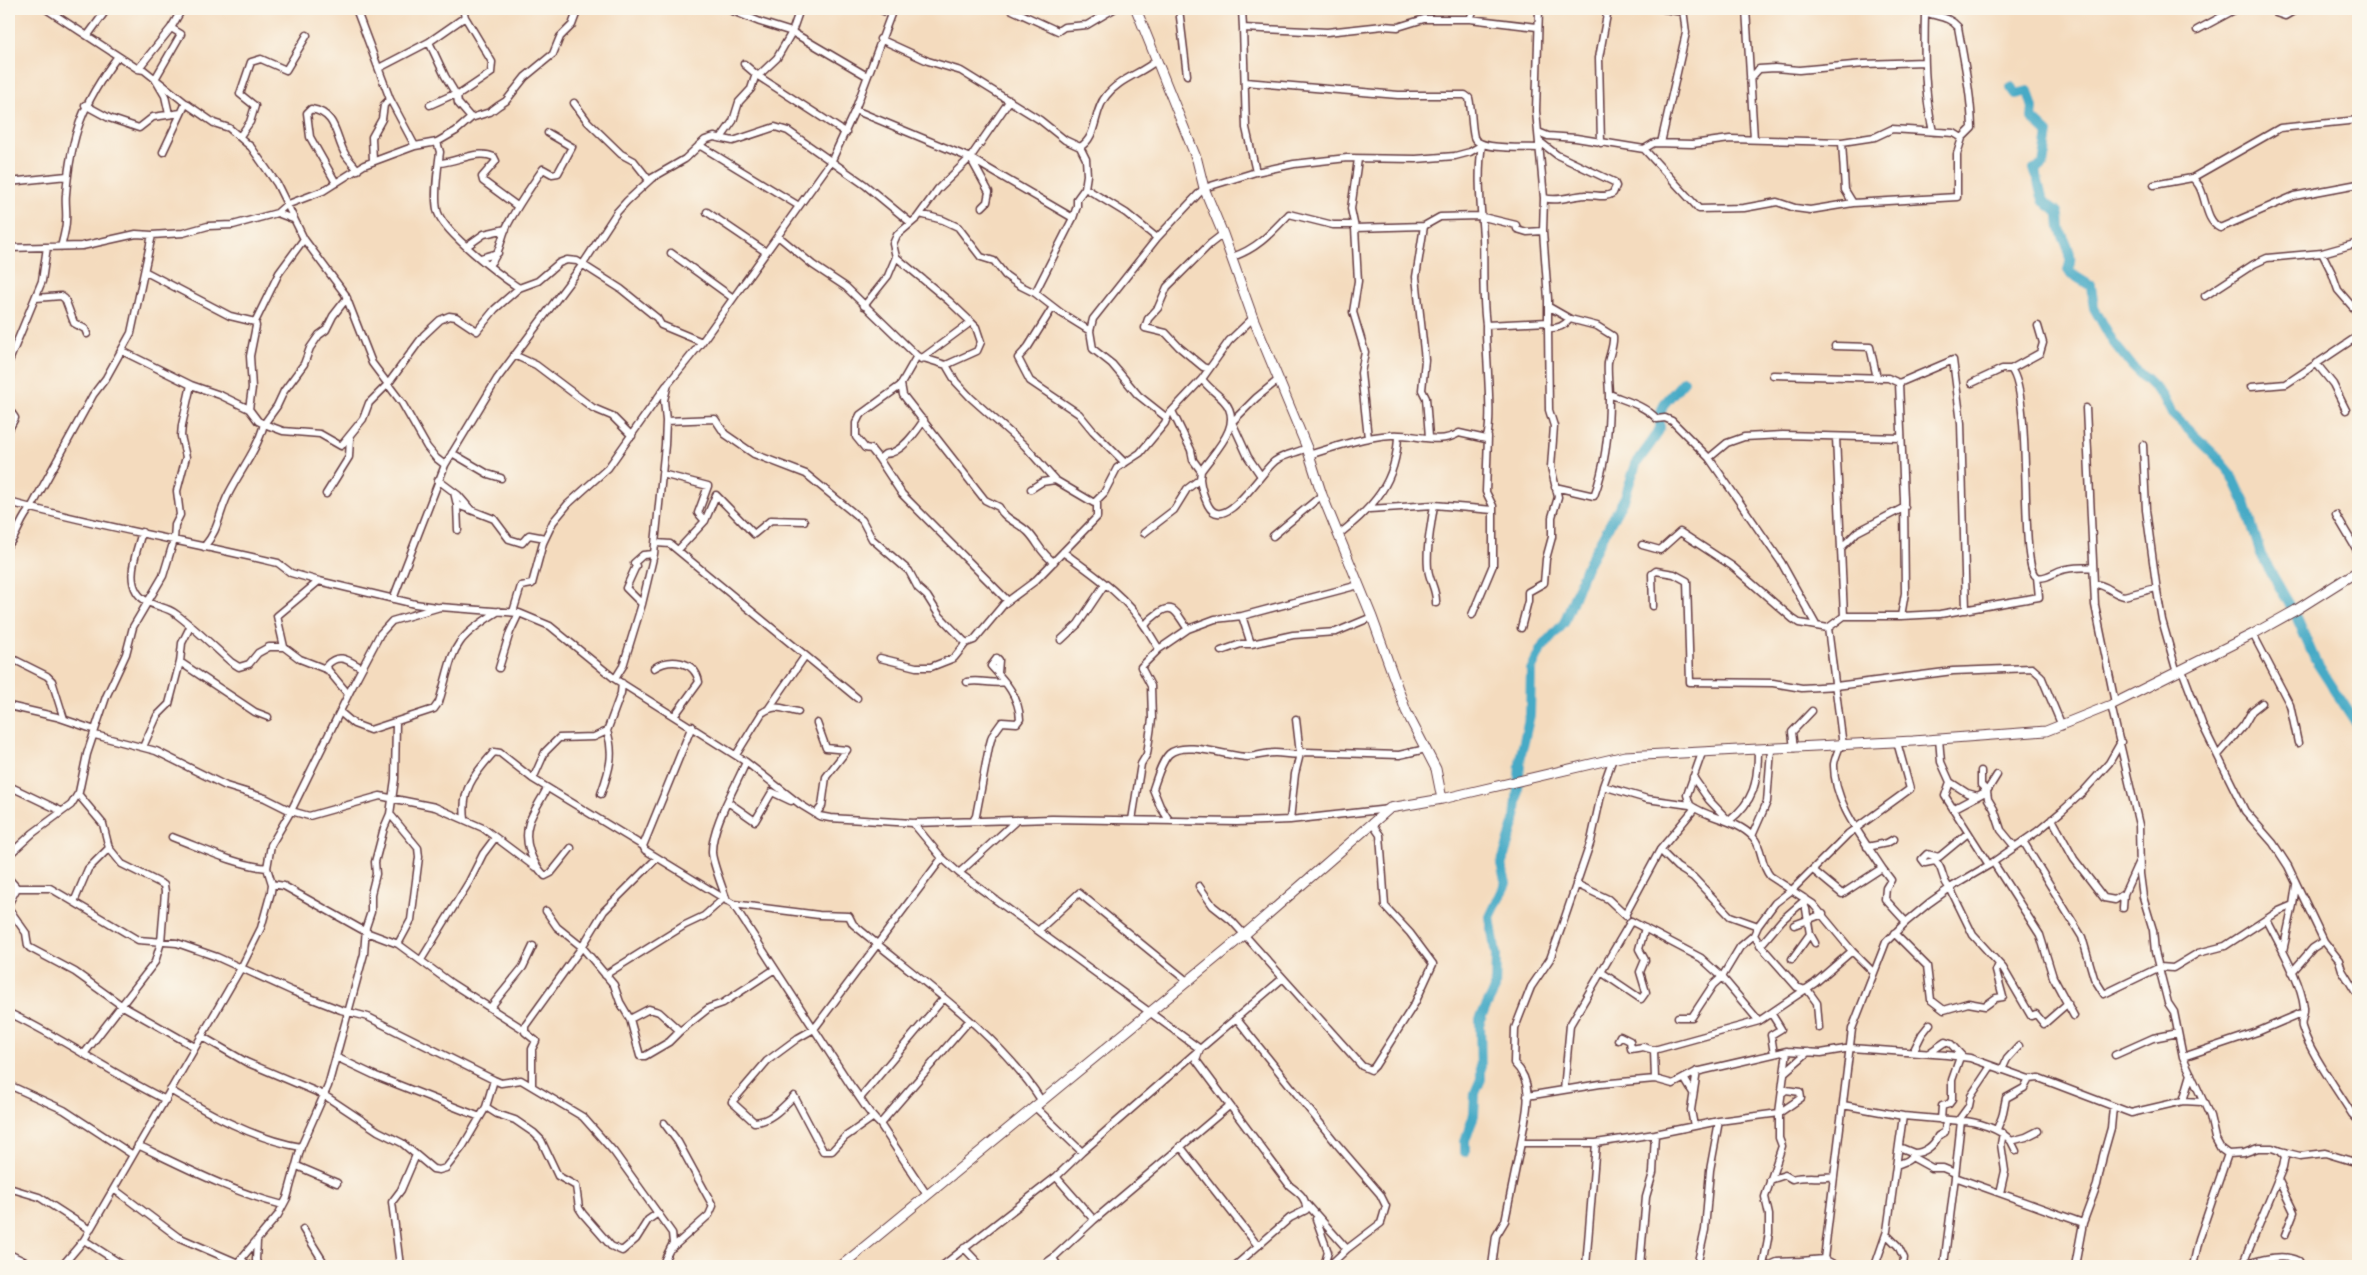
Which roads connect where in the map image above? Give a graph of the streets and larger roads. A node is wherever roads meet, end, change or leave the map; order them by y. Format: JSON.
{"nodes":[{"id":1,"x":46,"y":9,"type":"edge"},
{"id":2,"x":107,"y":9,"type":"edge"},
{"id":3,"x":182,"y":9,"type":"edge"},
{"id":4,"x":356,"y":9,"type":"edge"},
{"id":5,"x":463,"y":9,"type":"edge"},
{"id":6,"x":578,"y":9,"type":"edge"},
{"id":7,"x":728,"y":9,"type":"edge"},
{"id":8,"x":800,"y":9,"type":"edge"},
{"id":9,"x":879,"y":9,"type":"edge"},
{"id":10,"x":1010,"y":9,"type":"edge"},
{"id":11,"x":1114,"y":9,"type":"edge"},
{"id":12,"x":1136,"y":9,"type":"edge"},
{"id":13,"x":1180,"y":9,"type":"edge"},
{"id":14,"x":1242,"y":9,"type":"edge"},
{"id":15,"x":1470,"y":9,"type":"edge"},
{"id":16,"x":1474,"y":9,"type":"edge"},
{"id":17,"x":1539,"y":9,"type":"edge"},
{"id":18,"x":1608,"y":9,"type":"edge"},
{"id":19,"x":1664,"y":9,"type":"edge"},
{"id":20,"x":1746,"y":9,"type":"edge"},
{"id":21,"x":2236,"y":9,"type":"edge"},
{"id":22,"x":2274,"y":9,"type":"edge"},
{"id":23,"x":2297,"y":9,"type":"edge"},
{"id":24,"x":1683,"y":10,"type":"edge"},
{"id":25,"x":1925,"y":10,"type":"edge"},
{"id":26,"x":891,"y":12,"type":"edge"},
{"id":27,"x":466,"y":17,"type":"junction"},
{"id":28,"x":1470,"y":20,"type":"junction"},
{"id":29,"x":1537,"y":27,"type":"junction"},
{"id":30,"x":171,"y":28,"type":"junction"},
{"id":31,"x":1244,"y":28,"type":"junction"},
{"id":32,"x":2197,"y":30,"type":"dead end"},
{"id":33,"x":792,"y":32,"type":"junction"},
{"id":34,"x":88,"y":35,"type":"junction"},
{"id":35,"x":307,"y":35,"type":"dead end"},
{"id":36,"x":880,"y":39,"type":"junction"},
{"id":37,"x":429,"y":42,"type":"junction"},
{"id":38,"x":118,"y":56,"type":"junction"},
{"id":39,"x":1156,"y":61,"type":"junction"},
{"id":40,"x":1750,"y":62,"type":"junction"},
{"id":41,"x":1924,"y":62,"type":"junction"},
{"id":42,"x":744,"y":64,"type":"dead end"},
{"id":43,"x":379,"y":68,"type":"junction"},
{"id":44,"x":138,"y":69,"type":"junction"},
{"id":45,"x":1760,"y":69,"type":"junction"},
{"id":46,"x":757,"y":75,"type":"junction"},
{"id":47,"x":1188,"y":75,"type":"dead end"},
{"id":48,"x":867,"y":76,"type":"junction"},
{"id":49,"x":155,"y":78,"type":"junction"},
{"id":50,"x":1750,"y":79,"type":"junction"},
{"id":51,"x":1245,"y":82,"type":"junction"},
{"id":52,"x":457,"y":96,"type":"junction"},
{"id":53,"x":390,"y":99,"type":"junction"},
{"id":54,"x":1010,"y":100,"type":"junction"},
{"id":55,"x":574,"y":103,"type":"dead end"},
{"id":56,"x":186,"y":104,"type":"junction"},
{"id":57,"x":85,"y":105,"type":"junction"},
{"id":58,"x":430,"y":105,"type":"dead end"},
{"id":59,"x":855,"y":110,"type":"junction"},
{"id":60,"x":182,"y":113,"type":"junction"},
{"id":61,"x":169,"y":114,"type":"junction"},
{"id":62,"x":471,"y":118,"type":"junction"},
{"id":63,"x":2358,"y":120,"type":"edge"},
{"id":64,"x":1538,"y":132,"type":"junction"},
{"id":65,"x":1934,"y":132,"type":"junction"},
{"id":66,"x":846,"y":133,"type":"junction"},
{"id":67,"x":548,"y":134,"type":"dead end"},
{"id":68,"x":240,"y":136,"type":"junction"},
{"id":69,"x":721,"y":138,"type":"junction"},
{"id":70,"x":1962,"y":138,"type":"junction"},
{"id":71,"x":1754,"y":140,"type":"junction"},
{"id":72,"x":437,"y":142,"type":"junction"},
{"id":73,"x":1601,"y":142,"type":"junction"},
{"id":74,"x":1842,"y":142,"type":"junction"},
{"id":75,"x":1661,"y":143,"type":"junction"},
{"id":76,"x":1540,"y":144,"type":"junction"},
{"id":77,"x":700,"y":145,"type":"junction"},
{"id":78,"x":1482,"y":145,"type":"junction"},
{"id":79,"x":415,"y":146,"type":"junction"},
{"id":80,"x":1080,"y":147,"type":"junction"},
{"id":81,"x":1644,"y":148,"type":"junction"},
{"id":82,"x":163,"y":152,"type":"dead end"},
{"id":83,"x":970,"y":158,"type":"junction"},
{"id":84,"x":1358,"y":159,"type":"junction"},
{"id":85,"x":832,"y":160,"type":"junction"},
{"id":86,"x":373,"y":161,"type":"junction"},
{"id":87,"x":439,"y":163,"type":"junction"},
{"id":88,"x":358,"y":170,"type":"junction"},
{"id":89,"x":1256,"y":172,"type":"junction"},
{"id":90,"x":67,"y":176,"type":"junction"},
{"id":91,"x":2192,"y":178,"type":"junction"},
{"id":92,"x":650,"y":180,"type":"junction"},
{"id":93,"x":9,"y":182,"type":"edge"},
{"id":94,"x":336,"y":183,"type":"junction"},
{"id":95,"x":2358,"y":184,"type":"edge"},
{"id":96,"x":2154,"y":185,"type":"dead end"},
{"id":97,"x":1085,"y":188,"type":"junction"},
{"id":98,"x":1204,"y":188,"type":"junction"},
{"id":99,"x":1544,"y":198,"type":"junction"},
{"id":100,"x":1853,"y":203,"type":"junction"},
{"id":101,"x":286,"y":205,"type":"junction"},
{"id":102,"x":517,"y":206,"type":"junction"},
{"id":103,"x":799,"y":206,"type":"junction"},
{"id":104,"x":982,"y":207,"type":"dead end"},
{"id":105,"x":707,"y":212,"type":"dead end"},
{"id":106,"x":277,"y":213,"type":"junction"},
{"id":107,"x":920,"y":214,"type":"junction"},
{"id":108,"x":1480,"y":216,"type":"junction"},
{"id":109,"x":1073,"y":218,"type":"junction"},
{"id":110,"x":293,"y":219,"type":"junction"},
{"id":111,"x":911,"y":223,"type":"junction"},
{"id":112,"x":1354,"y":226,"type":"junction"},
{"id":113,"x":1424,"y":226,"type":"junction"},
{"id":114,"x":506,"y":229,"type":"junction"},
{"id":115,"x":1542,"y":231,"type":"junction"},
{"id":116,"x":1223,"y":234,"type":"junction"},
{"id":117,"x":152,"y":236,"type":"junction"},
{"id":118,"x":778,"y":236,"type":"junction"},
{"id":119,"x":1157,"y":238,"type":"junction"},
{"id":120,"x":304,"y":239,"type":"junction"},
{"id":121,"x":2358,"y":243,"type":"edge"},
{"id":122,"x":467,"y":246,"type":"junction"},
{"id":123,"x":47,"y":247,"type":"junction"},
{"id":124,"x":61,"y":247,"type":"junction"},
{"id":125,"x":9,"y":248,"type":"edge"},
{"id":126,"x":766,"y":252,"type":"junction"},
{"id":127,"x":498,"y":253,"type":"junction"},
{"id":128,"x":671,"y":253,"type":"dead end"},
{"id":129,"x":2322,"y":253,"type":"junction"},
{"id":130,"x":896,"y":257,"type":"junction"},
{"id":131,"x":1232,"y":257,"type":"junction"},
{"id":132,"x":481,"y":258,"type":"junction"},
{"id":133,"x":583,"y":264,"type":"junction"},
{"id":134,"x":489,"y":266,"type":"junction"},
{"id":135,"x":146,"y":272,"type":"junction"},
{"id":136,"x":519,"y":288,"type":"junction"},
{"id":137,"x":1035,"y":293,"type":"junction"},
{"id":138,"x":2205,"y":296,"type":"dead end"},
{"id":139,"x":36,"y":298,"type":"junction"},
{"id":140,"x":347,"y":298,"type":"junction"},
{"id":141,"x":733,"y":298,"type":"junction"},
{"id":142,"x":864,"y":306,"type":"junction"},
{"id":143,"x":1549,"y":306,"type":"junction"},
{"id":144,"x":1053,"y":307,"type":"junction"},
{"id":145,"x":2358,"y":313,"type":"edge"},
{"id":146,"x":1253,"y":318,"type":"junction"},
{"id":147,"x":1570,"y":319,"type":"junction"},
{"id":148,"x":255,"y":322,"type":"junction"},
{"id":149,"x":971,"y":322,"type":"junction"},
{"id":150,"x":1486,"y":325,"type":"junction"},
{"id":151,"x":1548,"y":325,"type":"junction"},
{"id":152,"x":2038,"y":326,"type":"dead end"},
{"id":153,"x":1090,"y":331,"type":"junction"},
{"id":154,"x":87,"y":334,"type":"dead end"},
{"id":155,"x":2358,"y":336,"type":"edge"},
{"id":156,"x":702,"y":342,"type":"junction"},
{"id":157,"x":1835,"y":346,"type":"dead end"},
{"id":158,"x":122,"y":350,"type":"junction"},
{"id":159,"x":514,"y":355,"type":"junction"},
{"id":160,"x":919,"y":357,"type":"junction"},
{"id":161,"x":9,"y":361,"type":"edge"},
{"id":162,"x":2316,"y":363,"type":"junction"},
{"id":163,"x":946,"y":365,"type":"junction"},
{"id":164,"x":1209,"y":369,"type":"junction"},
{"id":165,"x":2011,"y":369,"type":"junction"},
{"id":166,"x":1773,"y":375,"type":"dead end"},
{"id":167,"x":1877,"y":378,"type":"junction"},
{"id":168,"x":1202,"y":379,"type":"junction"},
{"id":169,"x":1278,"y":380,"type":"junction"},
{"id":170,"x":1899,"y":383,"type":"junction"},
{"id":171,"x":1972,"y":383,"type":"dead end"},
{"id":172,"x":388,"y":384,"type":"junction"},
{"id":173,"x":668,"y":384,"type":"junction"},
{"id":174,"x":191,"y":385,"type":"junction"},
{"id":175,"x":900,"y":386,"type":"junction"},
{"id":176,"x":2251,"y":387,"type":"dead end"},
{"id":177,"x":1609,"y":394,"type":"junction"},
{"id":178,"x":2086,"y":408,"type":"dead end"},
{"id":179,"x":248,"y":409,"type":"junction"},
{"id":180,"x":9,"y":410,"type":"edge"},
{"id":181,"x":2346,"y":410,"type":"dead end"},
{"id":182,"x":1172,"y":411,"type":"junction"},
{"id":183,"x":1167,"y":418,"type":"junction"},
{"id":184,"x":924,"y":420,"type":"junction"},
{"id":185,"x":666,"y":421,"type":"junction"},
{"id":186,"x":1232,"y":422,"type":"junction"},
{"id":187,"x":264,"y":424,"type":"junction"},
{"id":188,"x":9,"y":429,"type":"edge"},
{"id":189,"x":1398,"y":435,"type":"junction"},
{"id":190,"x":632,"y":436,"type":"junction"},
{"id":191,"x":350,"y":437,"type":"junction"},
{"id":192,"x":1488,"y":437,"type":"junction"},
{"id":193,"x":1836,"y":437,"type":"junction"},
{"id":194,"x":1368,"y":438,"type":"junction"},
{"id":195,"x":1429,"y":438,"type":"junction"},
{"id":196,"x":1901,"y":438,"type":"junction"},
{"id":197,"x":2143,"y":445,"type":"dead end"},
{"id":198,"x":1308,"y":451,"type":"junction"},
{"id":199,"x":452,"y":453,"type":"junction"},
{"id":200,"x":1709,"y":458,"type":"junction"},
{"id":201,"x":879,"y":459,"type":"junction"},
{"id":202,"x":1124,"y":462,"type":"junction"},
{"id":203,"x":445,"y":465,"type":"junction"},
{"id":204,"x":1200,"y":471,"type":"junction"},
{"id":205,"x":662,"y":474,"type":"junction"},
{"id":206,"x":1261,"y":476,"type":"junction"},
{"id":207,"x":501,"y":478,"type":"dead end"},
{"id":208,"x":1200,"y":479,"type":"junction"},
{"id":209,"x":438,"y":480,"type":"junction"},
{"id":210,"x":1055,"y":480,"type":"junction"},
{"id":211,"x":1555,"y":487,"type":"junction"},
{"id":212,"x":1032,"y":489,"type":"dead end"},
{"id":213,"x":454,"y":492,"type":"junction"},
{"id":214,"x":326,"y":494,"type":"dead end"},
{"id":215,"x":1322,"y":495,"type":"junction"},
{"id":216,"x":9,"y":502,"type":"edge"},
{"id":217,"x":1097,"y":502,"type":"junction"},
{"id":218,"x":457,"y":505,"type":"junction"},
{"id":219,"x":1434,"y":505,"type":"junction"},
{"id":220,"x":1904,"y":507,"type":"junction"},
{"id":221,"x":32,"y":508,"type":"junction"},
{"id":222,"x":1369,"y":509,"type":"junction"},
{"id":223,"x":471,"y":510,"type":"junction"},
{"id":224,"x":1493,"y":510,"type":"junction"},
{"id":225,"x":2336,"y":515,"type":"dead end"},
{"id":226,"x":705,"y":521,"type":"junction"},
{"id":227,"x":804,"y":521,"type":"dead end"},
{"id":228,"x":458,"y":530,"type":"dead end"},
{"id":229,"x":142,"y":532,"type":"junction"},
{"id":230,"x":1144,"y":533,"type":"dead end"},
{"id":231,"x":1338,"y":535,"type":"junction"},
{"id":232,"x":1273,"y":536,"type":"dead end"},
{"id":233,"x":545,"y":538,"type":"junction"},
{"id":234,"x":174,"y":540,"type":"junction"},
{"id":235,"x":656,"y":543,"type":"junction"},
{"id":236,"x":9,"y":544,"type":"edge"},
{"id":237,"x":1642,"y":545,"type":"dead end"},
{"id":238,"x":204,"y":547,"type":"junction"},
{"id":239,"x":1841,"y":548,"type":"junction"},
{"id":240,"x":678,"y":550,"type":"junction"},
{"id":241,"x":1063,"y":552,"type":"junction"},
{"id":242,"x":2358,"y":552,"type":"edge"},
{"id":243,"x":654,"y":554,"type":"junction"},
{"id":244,"x":1054,"y":562,"type":"junction"},
{"id":245,"x":2093,"y":567,"type":"junction"},
{"id":246,"x":2358,"y":571,"type":"edge"},
{"id":247,"x":2036,"y":577,"type":"junction"},
{"id":248,"x":319,"y":581,"type":"junction"},
{"id":249,"x":1105,"y":584,"type":"junction"},
{"id":250,"x":2094,"y":584,"type":"junction"},
{"id":251,"x":1358,"y":585,"type":"junction"},
{"id":252,"x":2156,"y":588,"type":"junction"},
{"id":253,"x":393,"y":599,"type":"junction"},
{"id":254,"x":1008,"y":601,"type":"junction"},
{"id":255,"x":148,"y":602,"type":"junction"},
{"id":256,"x":1436,"y":603,"type":"dead end"},
{"id":257,"x":642,"y":604,"type":"junction"},
{"id":258,"x":1653,"y":606,"type":"dead end"},
{"id":259,"x":440,"y":607,"type":"junction"},
{"id":260,"x":1966,"y":610,"type":"junction"},
{"id":261,"x":498,"y":611,"type":"junction"},
{"id":262,"x":516,"y":613,"type":"junction"},
{"id":263,"x":1472,"y":615,"type":"dead end"},
{"id":264,"x":1242,"y":616,"type":"junction"},
{"id":265,"x":1372,"y":616,"type":"junction"},
{"id":266,"x":1844,"y":616,"type":"junction"},
{"id":267,"x":1901,"y":616,"type":"junction"},
{"id":268,"x":1816,"y":625,"type":"junction"},
{"id":269,"x":190,"y":627,"type":"junction"},
{"id":270,"x":1146,"y":628,"type":"junction"},
{"id":271,"x":1520,"y":628,"type":"dead end"},
{"id":272,"x":1828,"y":628,"type":"junction"},
{"id":273,"x":1188,"y":629,"type":"junction"},
{"id":274,"x":2252,"y":634,"type":"junction"},
{"id":275,"x":1061,"y":640,"type":"dead end"},
{"id":276,"x":966,"y":643,"type":"junction"},
{"id":277,"x":1251,"y":644,"type":"junction"},
{"id":278,"x":284,"y":647,"type":"junction"},
{"id":279,"x":1158,"y":649,"type":"junction"},
{"id":280,"x":1221,"y":651,"type":"dead end"},
{"id":281,"x":806,"y":656,"type":"junction"},
{"id":282,"x":9,"y":657,"type":"edge"},
{"id":283,"x":880,"y":658,"type":"dead end"},
{"id":284,"x":180,"y":662,"type":"junction"},
{"id":285,"x":362,"y":668,"type":"junction"},
{"id":286,"x":499,"y":668,"type":"dead end"},
{"id":287,"x":654,"y":668,"type":"dead end"},
{"id":288,"x":328,"y":670,"type":"junction"},
{"id":289,"x":2180,"y":671,"type":"junction"},
{"id":290,"x":998,"y":674,"type":"dead end"},
{"id":291,"x":615,"y":679,"type":"junction"},
{"id":292,"x":967,"y":682,"type":"dead end"},
{"id":293,"x":1005,"y":682,"type":"junction"},
{"id":294,"x":622,"y":683,"type":"junction"},
{"id":295,"x":1836,"y":686,"type":"junction"},
{"id":296,"x":348,"y":694,"type":"junction"},
{"id":297,"x":857,"y":698,"type":"dead end"},
{"id":298,"x":2262,"y":703,"type":"dead end"},
{"id":299,"x":2113,"y":704,"type":"junction"},
{"id":300,"x":9,"y":706,"type":"edge"},
{"id":301,"x":768,"y":709,"type":"junction"},
{"id":302,"x":1812,"y":711,"type":"dead end"},
{"id":303,"x":340,"y":712,"type":"junction"},
{"id":304,"x":798,"y":712,"type":"dead end"},
{"id":305,"x":675,"y":715,"type":"junction"},
{"id":306,"x":268,"y":717,"type":"dead end"},
{"id":307,"x":64,"y":719,"type":"junction"},
{"id":308,"x":1296,"y":719,"type":"dead end"},
{"id":309,"x":396,"y":722,"type":"junction"},
{"id":310,"x":817,"y":723,"type":"dead end"},
{"id":311,"x":692,"y":726,"type":"junction"},
{"id":312,"x":2062,"y":726,"type":"junction"},
{"id":313,"x":607,"y":731,"type":"junction"},
{"id":314,"x":95,"y":732,"type":"junction"},
{"id":315,"x":1939,"y":739,"type":"junction"},
{"id":316,"x":1897,"y":742,"type":"junction"},
{"id":317,"x":2121,"y":742,"type":"junction"},
{"id":318,"x":2298,"y":743,"type":"dead end"},
{"id":319,"x":1841,"y":746,"type":"junction"},
{"id":320,"x":143,"y":747,"type":"junction"},
{"id":321,"x":1794,"y":748,"type":"junction"},
{"id":322,"x":1426,"y":749,"type":"junction"},
{"id":323,"x":1758,"y":750,"type":"junction"},
{"id":324,"x":1771,"y":750,"type":"junction"},
{"id":325,"x":1702,"y":753,"type":"junction"},
{"id":326,"x":1300,"y":754,"type":"junction"},
{"id":327,"x":736,"y":755,"type":"junction"},
{"id":328,"x":2218,"y":755,"type":"junction"},
{"id":329,"x":1612,"y":760,"type":"junction"},
{"id":330,"x":746,"y":762,"type":"junction"},
{"id":331,"x":1981,"y":771,"type":"dead end"},
{"id":332,"x":1997,"y":775,"type":"dead end"},
{"id":333,"x":1693,"y":778,"type":"junction"},
{"id":334,"x":533,"y":779,"type":"junction"},
{"id":335,"x":1950,"y":782,"type":"junction"},
{"id":336,"x":9,"y":786,"type":"edge"},
{"id":337,"x":1603,"y":786,"type":"junction"},
{"id":338,"x":547,"y":788,"type":"junction"},
{"id":339,"x":1986,"y":791,"type":"junction"},
{"id":340,"x":78,"y":794,"type":"junction"},
{"id":341,"x":601,"y":794,"type":"dead end"},
{"id":342,"x":1978,"y":796,"type":"junction"},
{"id":343,"x":393,"y":799,"type":"junction"},
{"id":344,"x":1442,"y":799,"type":"junction"},
{"id":345,"x":728,"y":802,"type":"junction"},
{"id":346,"x":801,"y":805,"type":"junction"},
{"id":347,"x":1692,"y":807,"type":"junction"},
{"id":348,"x":1390,"y":808,"type":"junction"},
{"id":349,"x":1953,"y":809,"type":"junction"},
{"id":350,"x":61,"y":811,"type":"junction"},
{"id":351,"x":291,"y":811,"type":"junction"},
{"id":352,"x":390,"y":814,"type":"junction"},
{"id":353,"x":816,"y":814,"type":"junction"},
{"id":354,"x":465,"y":819,"type":"junction"},
{"id":355,"x":2052,"y":819,"type":"junction"},
{"id":356,"x":973,"y":820,"type":"junction"},
{"id":357,"x":1017,"y":820,"type":"junction"},
{"id":358,"x":1132,"y":820,"type":"junction"},
{"id":359,"x":1170,"y":820,"type":"junction"},
{"id":360,"x":1290,"y":820,"type":"junction"},
{"id":361,"x":1728,"y":821,"type":"junction"},
{"id":362,"x":913,"y":823,"type":"junction"},
{"id":363,"x":1372,"y":825,"type":"junction"},
{"id":364,"x":1856,"y":829,"type":"junction"},
{"id":365,"x":1968,"y":833,"type":"junction"},
{"id":366,"x":1752,"y":836,"type":"junction"},
{"id":367,"x":172,"y":837,"type":"dead end"},
{"id":368,"x":495,"y":838,"type":"junction"},
{"id":369,"x":1894,"y":839,"type":"dead end"},
{"id":370,"x":2023,"y":841,"type":"junction"},
{"id":371,"x":1887,"y":843,"type":"junction"},
{"id":372,"x":643,"y":846,"type":"junction"},
{"id":373,"x":1867,"y":847,"type":"junction"},
{"id":374,"x":2015,"y":847,"type":"junction"},
{"id":375,"x":109,"y":848,"type":"junction"},
{"id":376,"x":571,"y":848,"type":"dead end"},
{"id":377,"x":1660,"y":850,"type":"junction"},
{"id":378,"x":9,"y":855,"type":"edge"},
{"id":379,"x":1873,"y":855,"type":"junction"},
{"id":380,"x":657,"y":858,"type":"junction"},
{"id":381,"x":942,"y":858,"type":"junction"},
{"id":382,"x":2139,"y":860,"type":"junction"},
{"id":383,"x":1991,"y":864,"type":"junction"},
{"id":384,"x":535,"y":867,"type":"junction"},
{"id":385,"x":267,"y":868,"type":"junction"},
{"id":386,"x":1882,"y":868,"type":"junction"},
{"id":387,"x":1813,"y":870,"type":"junction"},
{"id":388,"x":959,"y":873,"type":"junction"},
{"id":389,"x":9,"y":880,"type":"edge"},
{"id":390,"x":1945,"y":880,"type":"junction"},
{"id":391,"x":272,"y":884,"type":"junction"},
{"id":392,"x":1576,"y":884,"type":"junction"},
{"id":393,"x":2296,"y":885,"type":"junction"},
{"id":394,"x":1199,"y":886,"type":"dead end"},
{"id":395,"x":17,"y":888,"type":"junction"},
{"id":396,"x":1950,"y":888,"type":"junction"},
{"id":397,"x":1792,"y":890,"type":"junction"},
{"id":398,"x":2124,"y":894,"type":"junction"},
{"id":399,"x":1937,"y":897,"type":"junction"},
{"id":400,"x":1804,"y":900,"type":"junction"},
{"id":401,"x":74,"y":902,"type":"junction"},
{"id":402,"x":728,"y":902,"type":"junction"},
{"id":403,"x":9,"y":903,"type":"edge"},
{"id":404,"x":2293,"y":905,"type":"junction"},
{"id":405,"x":2123,"y":908,"type":"dead end"},
{"id":406,"x":9,"y":909,"type":"edge"},
{"id":407,"x":546,"y":911,"type":"dead end"},
{"id":408,"x":1822,"y":914,"type":"junction"},
{"id":409,"x":1625,"y":915,"type":"junction"},
{"id":410,"x":1807,"y":920,"type":"junction"},
{"id":411,"x":2267,"y":920,"type":"junction"},
{"id":412,"x":1631,"y":921,"type":"junction"},
{"id":413,"x":1906,"y":922,"type":"junction"},
{"id":414,"x":1794,"y":925,"type":"dead end"},
{"id":415,"x":1758,"y":926,"type":"junction"},
{"id":416,"x":1645,"y":928,"type":"junction"},
{"id":417,"x":1039,"y":930,"type":"junction"},
{"id":418,"x":366,"y":932,"type":"junction"},
{"id":419,"x":1894,"y":933,"type":"junction"},
{"id":420,"x":1810,"y":934,"type":"junction"},
{"id":421,"x":1244,"y":935,"type":"junction"},
{"id":422,"x":1754,"y":935,"type":"junction"},
{"id":423,"x":2324,"y":941,"type":"junction"},
{"id":424,"x":161,"y":942,"type":"junction"},
{"id":425,"x":1815,"y":943,"type":"dead end"},
{"id":426,"x":398,"y":944,"type":"junction"},
{"id":427,"x":878,"y":945,"type":"junction"},
{"id":428,"x":533,"y":946,"type":"dead end"},
{"id":429,"x":1760,"y":946,"type":"junction"},
{"id":430,"x":582,"y":947,"type":"junction"},
{"id":431,"x":1852,"y":950,"type":"junction"},
{"id":432,"x":2283,"y":951,"type":"junction"},
{"id":433,"x":1792,"y":959,"type":"dead end"},
{"id":434,"x":421,"y":960,"type":"junction"},
{"id":435,"x":1999,"y":964,"type":"junction"},
{"id":436,"x":2160,"y":967,"type":"junction"},
{"id":437,"x":241,"y":968,"type":"junction"},
{"id":438,"x":775,"y":969,"type":"junction"},
{"id":439,"x":1601,"y":972,"type":"junction"},
{"id":440,"x":1873,"y":972,"type":"junction"},
{"id":441,"x":2292,"y":972,"type":"junction"},
{"id":442,"x":606,"y":975,"type":"junction"},
{"id":443,"x":1722,"y":977,"type":"junction"},
{"id":444,"x":1283,"y":978,"type":"junction"},
{"id":445,"x":1187,"y":981,"type":"junction"},
{"id":446,"x":1806,"y":989,"type":"junction"},
{"id":447,"x":2358,"y":996,"type":"edge"},
{"id":448,"x":944,"y":999,"type":"junction"},
{"id":449,"x":2068,"y":1003,"type":"junction"},
{"id":450,"x":121,"y":1005,"type":"junction"},
{"id":451,"x":490,"y":1008,"type":"junction"},
{"id":452,"x":1149,"y":1011,"type":"junction"},
{"id":453,"x":348,"y":1012,"type":"junction"},
{"id":454,"x":2304,"y":1012,"type":"junction"},
{"id":455,"x":9,"y":1013,"type":"edge"},
{"id":456,"x":1771,"y":1013,"type":"junction"},
{"id":457,"x":2074,"y":1016,"type":"dead end"},
{"id":458,"x":1678,"y":1017,"type":"dead end"},
{"id":459,"x":1236,"y":1018,"type":"junction"},
{"id":460,"x":630,"y":1019,"type":"junction"},
{"id":461,"x":969,"y":1021,"type":"junction"},
{"id":462,"x":1759,"y":1021,"type":"junction"},
{"id":463,"x":1930,"y":1024,"type":"dead end"},
{"id":464,"x":1819,"y":1028,"type":"dead end"},
{"id":465,"x":523,"y":1029,"type":"junction"},
{"id":466,"x":814,"y":1029,"type":"junction"},
{"id":467,"x":680,"y":1031,"type":"junction"},
{"id":468,"x":2178,"y":1033,"type":"junction"},
{"id":469,"x":201,"y":1036,"type":"junction"},
{"id":470,"x":1618,"y":1040,"type":"dead end"},
{"id":471,"x":2019,"y":1046,"type":"dead end"},
{"id":472,"x":195,"y":1047,"type":"junction"},
{"id":473,"x":1851,"y":1048,"type":"junction"},
{"id":474,"x":1200,"y":1049,"type":"junction"},
{"id":475,"x":1654,"y":1050,"type":"junction"},
{"id":476,"x":1787,"y":1051,"type":"junction"},
{"id":477,"x":1808,"y":1052,"type":"junction"},
{"id":478,"x":1913,"y":1052,"type":"junction"},
{"id":479,"x":1929,"y":1053,"type":"junction"},
{"id":480,"x":84,"y":1054,"type":"junction"},
{"id":481,"x":1774,"y":1054,"type":"junction"},
{"id":482,"x":2115,"y":1055,"type":"dead end"},
{"id":483,"x":336,"y":1057,"type":"junction"},
{"id":484,"x":1962,"y":1057,"type":"junction"},
{"id":485,"x":2183,"y":1057,"type":"junction"},
{"id":486,"x":1992,"y":1066,"type":"junction"},
{"id":487,"x":531,"y":1069,"type":"junction"},
{"id":488,"x":2002,"y":1070,"type":"junction"},
{"id":489,"x":1698,"y":1071,"type":"junction"},
{"id":490,"x":1785,"y":1072,"type":"junction"},
{"id":491,"x":2191,"y":1074,"type":"junction"},
{"id":492,"x":1684,"y":1078,"type":"junction"},
{"id":493,"x":1655,"y":1079,"type":"junction"},
{"id":494,"x":2029,"y":1079,"type":"junction"},
{"id":495,"x":494,"y":1080,"type":"junction"},
{"id":496,"x":521,"y":1080,"type":"junction"},
{"id":497,"x":9,"y":1086,"type":"edge"},
{"id":498,"x":532,"y":1086,"type":"junction"},
{"id":499,"x":170,"y":1090,"type":"junction"},
{"id":500,"x":1564,"y":1090,"type":"junction"},
{"id":501,"x":1782,"y":1092,"type":"junction"},
{"id":502,"x":1693,"y":1093,"type":"junction"},
{"id":503,"x":324,"y":1095,"type":"junction"},
{"id":504,"x":1527,"y":1096,"type":"junction"},
{"id":505,"x":861,"y":1097,"type":"junction"},
{"id":506,"x":166,"y":1100,"type":"junction"},
{"id":507,"x":2183,"y":1101,"type":"junction"},
{"id":508,"x":2202,"y":1102,"type":"junction"},
{"id":509,"x":1038,"y":1103,"type":"junction"},
{"id":510,"x":1843,"y":1105,"type":"junction"},
{"id":511,"x":1229,"y":1106,"type":"junction"},
{"id":512,"x":2113,"y":1106,"type":"junction"},
{"id":513,"x":486,"y":1107,"type":"junction"},
{"id":514,"x":1780,"y":1113,"type":"junction"},
{"id":515,"x":1903,"y":1116,"type":"junction"},
{"id":516,"x":480,"y":1118,"type":"junction"},
{"id":517,"x":872,"y":1118,"type":"junction"},
{"id":518,"x":1944,"y":1120,"type":"junction"},
{"id":519,"x":2358,"y":1120,"type":"edge"},
{"id":520,"x":1719,"y":1121,"type":"junction"},
{"id":521,"x":1960,"y":1121,"type":"junction"},
{"id":522,"x":664,"y":1123,"type":"dead end"},
{"id":523,"x":880,"y":1124,"type":"junction"},
{"id":524,"x":1694,"y":1126,"type":"junction"},
{"id":525,"x":2000,"y":1131,"type":"junction"},
{"id":526,"x":2038,"y":1131,"type":"dead end"},
{"id":527,"x":1655,"y":1134,"type":"junction"},
{"id":528,"x":2012,"y":1141,"type":"junction"},
{"id":529,"x":1596,"y":1142,"type":"junction"},
{"id":530,"x":1521,"y":1143,"type":"junction"},
{"id":531,"x":138,"y":1145,"type":"junction"},
{"id":532,"x":1180,"y":1146,"type":"junction"},
{"id":533,"x":301,"y":1147,"type":"junction"},
{"id":534,"x":1898,"y":1147,"type":"junction"},
{"id":535,"x":2016,"y":1151,"type":"dead end"},
{"id":536,"x":2280,"y":1151,"type":"junction"},
{"id":537,"x":1082,"y":1152,"type":"junction"},
{"id":538,"x":2228,"y":1154,"type":"junction"},
{"id":539,"x":133,"y":1155,"type":"junction"},
{"id":540,"x":416,"y":1155,"type":"junction"},
{"id":541,"x":1913,"y":1155,"type":"junction"},
{"id":542,"x":2358,"y":1163,"type":"edge"},
{"id":543,"x":1896,"y":1165,"type":"junction"},
{"id":544,"x":297,"y":1166,"type":"junction"},
{"id":545,"x":1955,"y":1175,"type":"junction"},
{"id":546,"x":1057,"y":1176,"type":"junction"},
{"id":547,"x":1834,"y":1176,"type":"junction"},
{"id":548,"x":2278,"y":1179,"type":"junction"},
{"id":549,"x":1770,"y":1180,"type":"junction"},
{"id":550,"x":337,"y":1183,"type":"dead end"},
{"id":551,"x":9,"y":1188,"type":"edge"},
{"id":552,"x":114,"y":1189,"type":"junction"},
{"id":553,"x":2000,"y":1193,"type":"junction"},
{"id":554,"x":927,"y":1195,"type":"junction"},
{"id":555,"x":1306,"y":1204,"type":"junction"},
{"id":556,"x":283,"y":1205,"type":"junction"},
{"id":557,"x":658,"y":1213,"type":"junction"},
{"id":558,"x":1315,"y":1216,"type":"junction"},
{"id":559,"x":1094,"y":1220,"type":"junction"},
{"id":560,"x":2084,"y":1223,"type":"junction"},
{"id":561,"x":303,"y":1229,"type":"dead end"},
{"id":562,"x":90,"y":1230,"type":"junction"},
{"id":563,"x":1886,"y":1234,"type":"junction"},
{"id":564,"x":2285,"y":1235,"type":"dead end"},
{"id":565,"x":84,"y":1240,"type":"junction"},
{"id":566,"x":257,"y":1240,"type":"junction"},
{"id":567,"x":1258,"y":1246,"type":"junction"},
{"id":568,"x":964,"y":1248,"type":"junction"},
{"id":569,"x":1347,"y":1249,"type":"junction"},
{"id":570,"x":667,"y":1253,"type":"junction"},
{"id":571,"x":9,"y":1254,"type":"edge"},
{"id":572,"x":1053,"y":1258,"type":"junction"},
{"id":573,"x":1824,"y":1259,"type":"junction"},
{"id":574,"x":238,"y":1263,"type":"edge"},
{"id":575,"x":1802,"y":1264,"type":"edge"},
{"id":576,"x":34,"y":1266,"type":"edge"},
{"id":577,"x":62,"y":1266,"type":"edge"},
{"id":578,"x":124,"y":1266,"type":"edge"},
{"id":579,"x":253,"y":1266,"type":"edge"},
{"id":580,"x":326,"y":1266,"type":"edge"},
{"id":581,"x":400,"y":1266,"type":"edge"},
{"id":582,"x":669,"y":1266,"type":"edge"},
{"id":583,"x":841,"y":1266,"type":"edge"},
{"id":584,"x":942,"y":1266,"type":"edge"},
{"id":585,"x":981,"y":1266,"type":"edge"},
{"id":586,"x":1042,"y":1266,"type":"edge"},
{"id":587,"x":1058,"y":1266,"type":"edge"},
{"id":588,"x":1235,"y":1266,"type":"edge"},
{"id":589,"x":1324,"y":1266,"type":"edge"},
{"id":590,"x":1329,"y":1266,"type":"edge"},
{"id":591,"x":1492,"y":1266,"type":"edge"},
{"id":592,"x":1586,"y":1266,"type":"edge"},
{"id":593,"x":1640,"y":1266,"type":"edge"},
{"id":594,"x":1697,"y":1266,"type":"edge"},
{"id":595,"x":1763,"y":1266,"type":"edge"},
{"id":596,"x":1768,"y":1266,"type":"edge"},
{"id":597,"x":1837,"y":1266,"type":"edge"},
{"id":598,"x":1875,"y":1266,"type":"edge"},
{"id":599,"x":1903,"y":1266,"type":"edge"},
{"id":600,"x":1958,"y":1266,"type":"edge"},
{"id":601,"x":2075,"y":1266,"type":"edge"},
{"id":602,"x":2193,"y":1266,"type":"edge"},
{"id":603,"x":2242,"y":1266,"type":"edge"},
{"id":604,"x":2301,"y":1266,"type":"edge"}],
"edges":[{"from":1,"to":34,"type":"street"},
{"from":2,"to":34,"type":"street"},
{"from":3,"to":30,"type":"street"},
{"from":4,"to":43,"type":"street"},
{"from":5,"to":27,"type":"street"},
{"from":6,"to":62,"type":"street"},
{"from":7,"to":33,"type":"street"},
{"from":8,"to":33,"type":"street"},
{"from":9,"to":26,"type":"street"},
{"from":10,"to":11,"type":"street"},
{"from":12,"to":39,"type":"street"},
{"from":13,"to":47,"type":"street"},
{"from":14,"to":31,"type":"street"},
{"from":15,"to":28,"type":"street"},
{"from":16,"to":28,"type":"street"},
{"from":17,"to":29,"type":"street"},
{"from":18,"to":73,"type":"street"},
{"from":19,"to":24,"type":"street"},
{"from":20,"to":40,"type":"street"},
{"from":21,"to":32,"type":"street"},
{"from":22,"to":23,"type":"street"},
{"from":24,"to":75,"type":"street"},
{"from":25,"to":41,"type":"street"},
{"from":25,"to":70,"type":"street"},
{"from":26,"to":36,"type":"street"},
{"from":27,"to":37,"type":"street"},
{"from":27,"to":52,"type":"street"},
{"from":28,"to":29,"type":"street"},
{"from":28,"to":31,"type":"street"},
{"from":29,"to":64,"type":"street"},
{"from":30,"to":44,"type":"street"},
{"from":30,"to":49,"type":"street"},
{"from":31,"to":51,"type":"street"},
{"from":33,"to":46,"type":"street"},
{"from":33,"to":48,"type":"street"},
{"from":34,"to":38,"type":"street"},
{"from":35,"to":68,"type":"street"},
{"from":36,"to":48,"type":"street"},
{"from":36,"to":54,"type":"street"},
{"from":37,"to":43,"type":"street"},
{"from":37,"to":52,"type":"street"},
{"from":38,"to":44,"type":"street"},
{"from":38,"to":57,"type":"street"},
{"from":39,"to":80,"type":"street"},
{"from":39,"to":98,"type":"street"},
{"from":40,"to":45,"type":"street"},
{"from":40,"to":50,"type":"street"},
{"from":41,"to":45,"type":"street"},
{"from":41,"to":65,"type":"street"},
{"from":42,"to":46,"type":"street"},
{"from":43,"to":53,"type":"street"},
{"from":44,"to":49,"type":"street"},
{"from":45,"to":50,"type":"street"},
{"from":46,"to":66,"type":"street"},
{"from":46,"to":69,"type":"street"},
{"from":48,"to":59,"type":"street"},
{"from":49,"to":56,"type":"street"},
{"from":49,"to":61,"type":"street"},
{"from":50,"to":71,"type":"street"},
{"from":51,"to":78,"type":"street"},
{"from":51,"to":89,"type":"street"},
{"from":52,"to":58,"type":"street"},
{"from":52,"to":62,"type":"street"},
{"from":53,"to":79,"type":"street"},
{"from":53,"to":86,"type":"street"},
{"from":54,"to":80,"type":"street"},
{"from":54,"to":83,"type":"street"},
{"from":55,"to":92,"type":"street"},
{"from":56,"to":60,"type":"street"},
{"from":56,"to":68,"type":"street"},
{"from":57,"to":61,"type":"street"},
{"from":57,"to":90,"type":"street"},
{"from":59,"to":66,"type":"street"},
{"from":59,"to":83,"type":"street"},
{"from":60,"to":61,"type":"street"},
{"from":60,"to":82,"type":"street"},
{"from":62,"to":72,"type":"street"},
{"from":63,"to":91,"type":"street"},
{"from":64,"to":73,"type":"street"},
{"from":64,"to":76,"type":"street"},
{"from":65,"to":70,"type":"street"},
{"from":65,"to":74,"type":"street"},
{"from":66,"to":85,"type":"street"},
{"from":67,"to":102,"type":"street"},
{"from":68,"to":101,"type":"street"},
{"from":69,"to":77,"type":"street"},
{"from":69,"to":85,"type":"street"},
{"from":70,"to":100,"type":"street"},
{"from":71,"to":74,"type":"street"},
{"from":71,"to":75,"type":"street"},
{"from":72,"to":79,"type":"street"},
{"from":72,"to":87,"type":"street"},
{"from":73,"to":81,"type":"street"},
{"from":74,"to":100,"type":"street"},
{"from":75,"to":81,"type":"street"},
{"from":76,"to":78,"type":"street"},
{"from":76,"to":99,"type":"street"},
{"from":76,"to":99,"type":"street"},
{"from":77,"to":92,"type":"street"},
{"from":77,"to":103,"type":"street"},
{"from":78,"to":84,"type":"street"},
{"from":78,"to":108,"type":"street"},
{"from":79,"to":86,"type":"street"},
{"from":80,"to":97,"type":"street"},
{"from":81,"to":100,"type":"street"},
{"from":83,"to":104,"type":"street"},
{"from":83,"to":107,"type":"street"},
{"from":83,"to":109,"type":"street"},
{"from":84,"to":89,"type":"street"},
{"from":84,"to":112,"type":"street"},
{"from":85,"to":103,"type":"street"},
{"from":85,"to":111,"type":"street"},
{"from":86,"to":88,"type":"street"},
{"from":87,"to":102,"type":"street"},
{"from":87,"to":122,"type":"street"},
{"from":88,"to":94,"type":"street"},
{"from":88,"to":94,"type":"street"},
{"from":89,"to":98,"type":"street"},
{"from":90,"to":93,"type":"street"},
{"from":90,"to":124,"type":"street"},
{"from":91,"to":95,"type":"street"},
{"from":91,"to":96,"type":"street"},
{"from":92,"to":133,"type":"street"},
{"from":94,"to":101,"type":"street"},
{"from":97,"to":109,"type":"street"},
{"from":97,"to":119,"type":"street"},
{"from":98,"to":116,"type":"street"},
{"from":98,"to":119,"type":"street"},
{"from":99,"to":115,"type":"street"},
{"from":101,"to":106,"type":"street"},
{"from":101,"to":110,"type":"street"},
{"from":102,"to":114,"type":"street"},
{"from":103,"to":118,"type":"street"},
{"from":105,"to":126,"type":"street"},
{"from":106,"to":110,"type":"street"},
{"from":106,"to":117,"type":"street"},
{"from":107,"to":111,"type":"street"},
{"from":107,"to":137,"type":"street"},
{"from":108,"to":113,"type":"street"},
{"from":108,"to":115,"type":"street"},
{"from":108,"to":150,"type":"street"},
{"from":109,"to":137,"type":"street"},
{"from":110,"to":120,"type":"street"},
{"from":111,"to":130,"type":"street"},
{"from":112,"to":113,"type":"street"},
{"from":112,"to":131,"type":"street"},
{"from":112,"to":194,"type":"street"},
{"from":113,"to":195,"type":"street"},
{"from":114,"to":122,"type":"street"},
{"from":114,"to":127,"type":"street"},
{"from":115,"to":143,"type":"street"},
{"from":116,"to":131,"type":"street"},
{"from":116,"to":164,"type":"street"},
{"from":117,"to":124,"type":"street"},
{"from":117,"to":135,"type":"street"},
{"from":118,"to":126,"type":"street"},
{"from":118,"to":142,"type":"street"},
{"from":119,"to":153,"type":"street"},
{"from":120,"to":140,"type":"street"},
{"from":120,"to":148,"type":"street"},
{"from":121,"to":129,"type":"street"},
{"from":122,"to":132,"type":"street"},
{"from":123,"to":124,"type":"street"},
{"from":123,"to":125,"type":"street"},
{"from":123,"to":139,"type":"street"},
{"from":126,"to":141,"type":"street"},
{"from":127,"to":132,"type":"street"},
{"from":127,"to":134,"type":"street"},
{"from":128,"to":141,"type":"street"},
{"from":129,"to":138,"type":"street"},
{"from":129,"to":145,"type":"street"},
{"from":130,"to":142,"type":"street"},
{"from":130,"to":149,"type":"street"},
{"from":131,"to":146,"type":"street"},
{"from":132,"to":134,"type":"street"},
{"from":133,"to":136,"type":"street"},
{"from":133,"to":156,"type":"street"},
{"from":133,"to":159,"type":"street"},
{"from":134,"to":136,"type":"street"},
{"from":135,"to":148,"type":"street"},
{"from":135,"to":158,"type":"street"},
{"from":136,"to":172,"type":"street"},
{"from":137,"to":144,"type":"street"},
{"from":139,"to":154,"type":"street"},
{"from":139,"to":161,"type":"street"},
{"from":140,"to":172,"type":"street"},
{"from":140,"to":187,"type":"street"},
{"from":141,"to":156,"type":"street"},
{"from":142,"to":160,"type":"street"},
{"from":143,"to":147,"type":"street"},
{"from":143,"to":151,"type":"street"},
{"from":144,"to":153,"type":"street"},
{"from":144,"to":202,"type":"street"},
{"from":146,"to":164,"type":"street"},
{"from":146,"to":169,"type":"street"},
{"from":147,"to":151,"type":"street"},
{"from":147,"to":177,"type":"street"},
{"from":148,"to":179,"type":"street"},
{"from":149,"to":160,"type":"street"},
{"from":149,"to":163,"type":"street"},
{"from":150,"to":151,"type":"street"},
{"from":150,"to":192,"type":"street"},
{"from":151,"to":211,"type":"street"},
{"from":152,"to":165,"type":"street"},
{"from":153,"to":183,"type":"street"},
{"from":155,"to":162,"type":"street"},
{"from":156,"to":173,"type":"street"},
{"from":157,"to":167,"type":"street"},
{"from":158,"to":174,"type":"street"},
{"from":158,"to":221,"type":"street"},
{"from":159,"to":190,"type":"street"},
{"from":159,"to":199,"type":"street"},
{"from":160,"to":163,"type":"street"},
{"from":160,"to":175,"type":"street"},
{"from":162,"to":176,"type":"street"},
{"from":162,"to":181,"type":"street"},
{"from":163,"to":210,"type":"street"},
{"from":164,"to":168,"type":"street"},
{"from":165,"to":171,"type":"street"},
{"from":165,"to":247,"type":"street"},
{"from":166,"to":167,"type":"street"},
{"from":167,"to":170,"type":"street"},
{"from":168,"to":182,"type":"street"},
{"from":168,"to":186,"type":"street"},
{"from":169,"to":186,"type":"street"},
{"from":169,"to":198,"type":"street"},
{"from":170,"to":196,"type":"street"},
{"from":170,"to":260,"type":"street"},
{"from":172,"to":191,"type":"street"},
{"from":172,"to":203,"type":"street"},
{"from":173,"to":185,"type":"street"},
{"from":173,"to":190,"type":"street"},
{"from":174,"to":179,"type":"street"},
{"from":174,"to":234,"type":"street"},
{"from":175,"to":184,"type":"street"},
{"from":175,"to":201,"type":"street"},
{"from":177,"to":200,"type":"street"},
{"from":177,"to":211,"type":"street"},
{"from":178,"to":245,"type":"street"},
{"from":179,"to":187,"type":"street"},
{"from":180,"to":188,"type":"street"},
{"from":182,"to":183,"type":"street"},
{"from":182,"to":204,"type":"street"},
{"from":183,"to":202,"type":"street"},
{"from":184,"to":201,"type":"street"},
{"from":184,"to":244,"type":"street"},
{"from":185,"to":205,"type":"street"},
{"from":185,"to":276,"type":"street"},
{"from":186,"to":204,"type":"street"},
{"from":186,"to":206,"type":"street"},
{"from":187,"to":191,"type":"street"},
{"from":187,"to":238,"type":"street"},
{"from":189,"to":194,"type":"street"},
{"from":189,"to":195,"type":"street"},
{"from":189,"to":222,"type":"street"},
{"from":190,"to":233,"type":"street"},
{"from":191,"to":214,"type":"street"},
{"from":192,"to":195,"type":"street"},
{"from":192,"to":224,"type":"street"},
{"from":193,"to":196,"type":"street"},
{"from":193,"to":200,"type":"street"},
{"from":193,"to":239,"type":"street"},
{"from":194,"to":198,"type":"street"},
{"from":196,"to":220,"type":"street"},
{"from":197,"to":252,"type":"street"},
{"from":198,"to":206,"type":"street"},
{"from":198,"to":215,"type":"street"},
{"from":199,"to":203,"type":"street"},
{"from":199,"to":207,"type":"street"},
{"from":200,"to":268,"type":"street"},
{"from":201,"to":254,"type":"street"},
{"from":202,"to":217,"type":"street"},
{"from":203,"to":209,"type":"street"},
{"from":204,"to":208,"type":"street"},
{"from":205,"to":226,"type":"street"},
{"from":205,"to":235,"type":"street"},
{"from":206,"to":208,"type":"street"},
{"from":208,"to":230,"type":"street"},
{"from":209,"to":213,"type":"street"},
{"from":209,"to":253,"type":"street"},
{"from":210,"to":212,"type":"street"},
{"from":210,"to":217,"type":"street"},
{"from":211,"to":271,"type":"street"},
{"from":213,"to":218,"type":"street"},
{"from":213,"to":223,"type":"street"},
{"from":215,"to":231,"type":"street"},
{"from":215,"to":232,"type":"street"},
{"from":216,"to":221,"type":"street"},
{"from":217,"to":241,"type":"street"},
{"from":218,"to":223,"type":"street"},
{"from":218,"to":228,"type":"street"},
{"from":219,"to":222,"type":"street"},
{"from":219,"to":224,"type":"street"},
{"from":219,"to":256,"type":"street"},
{"from":220,"to":239,"type":"street"},
{"from":220,"to":267,"type":"street"},
{"from":221,"to":229,"type":"street"},
{"from":221,"to":236,"type":"street"},
{"from":222,"to":231,"type":"street"},
{"from":223,"to":233,"type":"street"},
{"from":224,"to":263,"type":"street"},
{"from":225,"to":242,"type":"street"},
{"from":226,"to":227,"type":"street"},
{"from":226,"to":240,"type":"street"},
{"from":229,"to":234,"type":"street"},
{"from":229,"to":255,"type":"street"},
{"from":231,"to":251,"type":"street"},
{"from":233,"to":262,"type":"street"},
{"from":234,"to":238,"type":"street"},
{"from":234,"to":255,"type":"street"},
{"from":235,"to":240,"type":"street"},
{"from":235,"to":243,"type":"street"},
{"from":237,"to":268,"type":"street"},
{"from":238,"to":248,"type":"street"},
{"from":239,"to":266,"type":"street"},
{"from":240,"to":281,"type":"street"},
{"from":241,"to":244,"type":"street"},
{"from":241,"to":249,"type":"street"},
{"from":243,"to":257,"type":"street"},
{"from":243,"to":257,"type":"street"},
{"from":244,"to":254,"type":"street"},
{"from":245,"to":247,"type":"street"},
{"from":245,"to":250,"type":"street"},
{"from":246,"to":274,"type":"street"},
{"from":247,"to":260,"type":"street"},
{"from":248,"to":253,"type":"street"},
{"from":248,"to":278,"type":"street"},
{"from":249,"to":270,"type":"street"},
{"from":249,"to":275,"type":"street"},
{"from":250,"to":252,"type":"street"},
{"from":250,"to":299,"type":"street"},
{"from":251,"to":264,"type":"street"},
{"from":251,"to":265,"type":"street"},
{"from":252,"to":289,"type":"street"},
{"from":253,"to":259,"type":"street"},
{"from":254,"to":276,"type":"street"},
{"from":255,"to":269,"type":"street"},
{"from":255,"to":314,"type":"street"},
{"from":257,"to":291,"type":"street"},
{"from":258,"to":295,"type":"street"},
{"from":259,"to":261,"type":"street"},
{"from":259,"to":285,"type":"street"},
{"from":260,"to":267,"type":"street"},
{"from":261,"to":262,"type":"street"},
{"from":261,"to":309,"type":"street"},
{"from":262,"to":286,"type":"street"},
{"from":262,"to":291,"type":"street"},
{"from":264,"to":273,"type":"street"},
{"from":264,"to":277,"type":"street"},
{"from":265,"to":277,"type":"street"},
{"from":265,"to":322,"type":"street"},
{"from":266,"to":267,"type":"street"},
{"from":266,"to":272,"type":"street"},
{"from":268,"to":272,"type":"street"},
{"from":269,"to":278,"type":"street"},
{"from":269,"to":284,"type":"street"},
{"from":270,"to":273,"type":"street"},
{"from":270,"to":279,"type":"street"},
{"from":272,"to":295,"type":"street"},
{"from":273,"to":279,"type":"street"},
{"from":274,"to":289,"type":"street"},
{"from":274,"to":318,"type":"street"},
{"from":276,"to":283,"type":"street"},
{"from":277,"to":280,"type":"street"},
{"from":278,"to":288,"type":"street"},
{"from":279,"to":358,"type":"street"},
{"from":281,"to":297,"type":"street"},
{"from":281,"to":301,"type":"street"},
{"from":282,"to":307,"type":"street"},
{"from":284,"to":306,"type":"street"},
{"from":284,"to":320,"type":"street"},
{"from":285,"to":288,"type":"street"},
{"from":285,"to":296,"type":"street"},
{"from":287,"to":305,"type":"street"},
{"from":288,"to":296,"type":"street"},
{"from":289,"to":299,"type":"street"},
{"from":289,"to":328,"type":"street"},
{"from":290,"to":293,"type":"street"},
{"from":291,"to":294,"type":"street"},
{"from":292,"to":293,"type":"street"},
{"from":293,"to":356,"type":"street"},
{"from":294,"to":305,"type":"street"},
{"from":294,"to":313,"type":"street"},
{"from":295,"to":312,"type":"street"},
{"from":295,"to":319,"type":"street"},
{"from":296,"to":303,"type":"street"},
{"from":298,"to":328,"type":"street"},
{"from":299,"to":312,"type":"street"},
{"from":299,"to":317,"type":"street"},
{"from":300,"to":307,"type":"street"},
{"from":301,"to":304,"type":"street"},
{"from":301,"to":327,"type":"street"},
{"from":302,"to":321,"type":"street"},
{"from":303,"to":309,"type":"street"},
{"from":303,"to":351,"type":"street"},
{"from":305,"to":311,"type":"street"},
{"from":307,"to":314,"type":"street"},
{"from":308,"to":326,"type":"street"},
{"from":309,"to":343,"type":"street"},
{"from":310,"to":353,"type":"street"},
{"from":311,"to":327,"type":"street"},
{"from":311,"to":372,"type":"street"},
{"from":312,"to":315,"type":"street"},
{"from":313,"to":334,"type":"street"},
{"from":313,"to":341,"type":"street"},
{"from":314,"to":320,"type":"street"},
{"from":314,"to":340,"type":"street"},
{"from":315,"to":316,"type":"street"},
{"from":315,"to":335,"type":"street"},
{"from":316,"to":319,"type":"street"},
{"from":316,"to":364,"type":"street"},
{"from":317,"to":355,"type":"street"},
{"from":317,"to":382,"type":"street"},
{"from":319,"to":321,"type":"street"},
{"from":319,"to":364,"type":"street"},
{"from":320,"to":351,"type":"street"},
{"from":321,"to":324,"type":"street"},
{"from":322,"to":326,"type":"street"},
{"from":322,"to":344,"type":"street"},
{"from":323,"to":324,"type":"street"},
{"from":323,"to":325,"type":"street"},
{"from":323,"to":361,"type":"street"},
{"from":324,"to":366,"type":"street"},
{"from":325,"to":329,"type":"street"},
{"from":325,"to":333,"type":"street"},
{"from":326,"to":359,"type":"street"},
{"from":326,"to":360,"type":"street"},
{"from":327,"to":330,"type":"street"},
{"from":328,"to":393,"type":"street"},
{"from":329,"to":337,"type":"street"},
{"from":329,"to":344,"type":"street"},
{"from":330,"to":345,"type":"street"},
{"from":330,"to":346,"type":"street"},
{"from":331,"to":339,"type":"street"},
{"from":332,"to":339,"type":"street"},
{"from":333,"to":347,"type":"street"},
{"from":333,"to":361,"type":"street"},
{"from":334,"to":338,"type":"street"},
{"from":334,"to":354,"type":"street"},
{"from":335,"to":342,"type":"street"},
{"from":335,"to":349,"type":"street"},
{"from":336,"to":350,"type":"street"},
{"from":337,"to":347,"type":"street"},
{"from":337,"to":392,"type":"street"},
{"from":338,"to":372,"type":"street"},
{"from":338,"to":384,"type":"street"},
{"from":339,"to":342,"type":"street"},
{"from":339,"to":374,"type":"street"},
{"from":340,"to":350,"type":"street"},
{"from":340,"to":375,"type":"street"},
{"from":342,"to":349,"type":"street"},
{"from":343,"to":351,"type":"street"},
{"from":343,"to":352,"type":"street"},
{"from":343,"to":354,"type":"street"},
{"from":344,"to":348,"type":"street"},
{"from":345,"to":346,"type":"street"},
{"from":345,"to":402,"type":"street"},
{"from":346,"to":353,"type":"street"},
{"from":347,"to":361,"type":"street"},
{"from":347,"to":377,"type":"street"},
{"from":348,"to":360,"type":"street"},
{"from":348,"to":363,"type":"street"},
{"from":349,"to":365,"type":"street"},
{"from":350,"to":378,"type":"street"},
{"from":351,"to":385,"type":"street"},
{"from":352,"to":418,"type":"street"},
{"from":352,"to":426,"type":"street"},
{"from":353,"to":362,"type":"street"},
{"from":354,"to":368,"type":"street"},
{"from":355,"to":370,"type":"street"},
{"from":355,"to":398,"type":"street"},
{"from":356,"to":357,"type":"street"},
{"from":356,"to":362,"type":"street"},
{"from":357,"to":358,"type":"street"},
{"from":357,"to":388,"type":"street"},
{"from":358,"to":359,"type":"street"},
{"from":359,"to":360,"type":"street"},
{"from":361,"to":366,"type":"street"},
{"from":362,"to":381,"type":"street"},
{"from":363,"to":421,"type":"street"},
{"from":363,"to":444,"type":"street"},
{"from":364,"to":373,"type":"street"},
{"from":364,"to":387,"type":"street"},
{"from":365,"to":383,"type":"street"},
{"from":365,"to":390,"type":"street"},
{"from":366,"to":397,"type":"street"},
{"from":367,"to":385,"type":"street"},
{"from":368,"to":384,"type":"street"},
{"from":368,"to":434,"type":"street"},
{"from":369,"to":371,"type":"street"},
{"from":370,"to":374,"type":"street"},
{"from":370,"to":436,"type":"street"},
{"from":371,"to":373,"type":"street"},
{"from":371,"to":379,"type":"street"},
{"from":372,"to":380,"type":"street"},
{"from":373,"to":379,"type":"street"},
{"from":374,"to":383,"type":"street"},
{"from":375,"to":401,"type":"street"},
{"from":375,"to":424,"type":"street"},
{"from":376,"to":384,"type":"street"},
{"from":377,"to":409,"type":"street"},
{"from":377,"to":415,"type":"street"},
{"from":379,"to":386,"type":"street"},
{"from":380,"to":402,"type":"street"},
{"from":380,"to":430,"type":"street"},
{"from":381,"to":388,"type":"street"},
{"from":381,"to":427,"type":"street"},
{"from":382,"to":398,"type":"street"},
{"from":382,"to":436,"type":"street"},
{"from":383,"to":396,"type":"street"},
{"from":383,"to":449,"type":"street"},
{"from":385,"to":391,"type":"street"},
{"from":386,"to":387,"type":"street"},
{"from":386,"to":413,"type":"street"},
{"from":387,"to":397,"type":"street"},
{"from":388,"to":417,"type":"street"},
{"from":389,"to":395,"type":"street"},
{"from":390,"to":396,"type":"street"},
{"from":390,"to":399,"type":"street"},
{"from":391,"to":418,"type":"street"},
{"from":391,"to":437,"type":"street"},
{"from":392,"to":409,"type":"street"},
{"from":392,"to":504,"type":"street"},
{"from":393,"to":404,"type":"street"},
{"from":393,"to":423,"type":"street"},
{"from":394,"to":421,"type":"street"},
{"from":395,"to":401,"type":"street"},
{"from":395,"to":403,"type":"street"},
{"from":396,"to":399,"type":"street"},
{"from":396,"to":435,"type":"street"},
{"from":397,"to":400,"type":"street"},
{"from":397,"to":415,"type":"street"},
{"from":398,"to":405,"type":"street"},
{"from":399,"to":413,"type":"street"},
{"from":400,"to":408,"type":"street"},
{"from":400,"to":410,"type":"street"},
{"from":400,"to":429,"type":"street"},
{"from":401,"to":424,"type":"street"},
{"from":402,"to":427,"type":"street"},
{"from":402,"to":438,"type":"street"},
{"from":402,"to":442,"type":"street"},
{"from":404,"to":411,"type":"street"},
{"from":404,"to":432,"type":"street"},
{"from":406,"to":450,"type":"street"},
{"from":407,"to":430,"type":"street"},
{"from":408,"to":410,"type":"street"},
{"from":408,"to":431,"type":"street"},
{"from":409,"to":412,"type":"street"},
{"from":410,"to":414,"type":"street"},
{"from":410,"to":420,"type":"street"},
{"from":411,"to":432,"type":"street"},
{"from":411,"to":436,"type":"street"},
{"from":412,"to":416,"type":"street"},
{"from":412,"to":439,"type":"street"},
{"from":413,"to":419,"type":"street"},
{"from":415,"to":422,"type":"street"},
{"from":416,"to":439,"type":"street"},
{"from":416,"to":443,"type":"street"},
{"from":417,"to":445,"type":"street"},
{"from":417,"to":452,"type":"street"},
{"from":418,"to":426,"type":"street"},
{"from":418,"to":453,"type":"street"},
{"from":419,"to":435,"type":"street"},
{"from":419,"to":440,"type":"street"},
{"from":420,"to":425,"type":"street"},
{"from":420,"to":433,"type":"street"},
{"from":421,"to":444,"type":"street"},
{"from":421,"to":445,"type":"street"},
{"from":422,"to":429,"type":"street"},
{"from":422,"to":443,"type":"street"},
{"from":423,"to":441,"type":"street"},
{"from":423,"to":447,"type":"street"},
{"from":424,"to":437,"type":"street"},
{"from":424,"to":450,"type":"street"},
{"from":426,"to":434,"type":"street"},
{"from":427,"to":448,"type":"street"},
{"from":427,"to":466,"type":"street"},
{"from":428,"to":451,"type":"street"},
{"from":429,"to":446,"type":"street"},
{"from":430,"to":442,"type":"street"},
{"from":430,"to":465,"type":"street"},
{"from":431,"to":440,"type":"street"},
{"from":431,"to":446,"type":"street"},
{"from":432,"to":441,"type":"street"},
{"from":434,"to":451,"type":"street"},
{"from":435,"to":449,"type":"street"},
{"from":436,"to":468,"type":"street"},
{"from":437,"to":453,"type":"street"},
{"from":437,"to":469,"type":"street"},
{"from":438,"to":466,"type":"street"},
{"from":438,"to":467,"type":"street"},
{"from":439,"to":500,"type":"street"},
{"from":440,"to":473,"type":"street"},
{"from":441,"to":454,"type":"street"},
{"from":442,"to":460,"type":"street"},
{"from":443,"to":458,"type":"street"},
{"from":443,"to":462,"type":"street"},
{"from":444,"to":459,"type":"street"},
{"from":445,"to":452,"type":"street"},
{"from":446,"to":456,"type":"street"},
{"from":446,"to":464,"type":"street"},
{"from":448,"to":461,"type":"street"},
{"from":448,"to":505,"type":"street"},
{"from":449,"to":457,"type":"street"},
{"from":450,"to":472,"type":"street"},
{"from":450,"to":480,"type":"street"},
{"from":451,"to":465,"type":"street"},
{"from":452,"to":474,"type":"street"},
{"from":452,"to":509,"type":"street"},
{"from":453,"to":483,"type":"street"},
{"from":453,"to":495,"type":"street"},
{"from":454,"to":485,"type":"street"},
{"from":454,"to":519,"type":"street"},
{"from":455,"to":480,"type":"street"},
{"from":456,"to":462,"type":"street"},
{"from":456,"to":481,"type":"street"},
{"from":459,"to":474,"type":"street"},
{"from":459,"to":569,"type":"street"},
{"from":460,"to":467,"type":"street"},
{"from":460,"to":467,"type":"street"},
{"from":461,"to":509,"type":"street"},
{"from":461,"to":523,"type":"street"},
{"from":462,"to":475,"type":"street"},
{"from":463,"to":478,"type":"street"},
{"from":465,"to":487,"type":"street"},
{"from":466,"to":505,"type":"street"},
{"from":466,"to":517,"type":"street"},
{"from":468,"to":482,"type":"street"},
{"from":468,"to":485,"type":"street"},
{"from":469,"to":472,"type":"street"},
{"from":469,"to":503,"type":"street"},
{"from":470,"to":475,"type":"street"},
{"from":471,"to":488,"type":"street"},
{"from":472,"to":499,"type":"street"},
{"from":473,"to":477,"type":"street"},
{"from":473,"to":478,"type":"street"},
{"from":473,"to":510,"type":"street"},
{"from":474,"to":511,"type":"street"},
{"from":474,"to":537,"type":"street"},
{"from":475,"to":493,"type":"street"},
{"from":476,"to":477,"type":"street"},
{"from":476,"to":481,"type":"street"},
{"from":476,"to":490,"type":"street"},
{"from":477,"to":490,"type":"street"},
{"from":478,"to":479,"type":"street"},
{"from":479,"to":484,"type":"street"},
{"from":479,"to":484,"type":"street"},
{"from":480,"to":506,"type":"street"},
{"from":481,"to":489,"type":"street"},
{"from":483,"to":503,"type":"street"},
{"from":483,"to":516,"type":"street"},
{"from":484,"to":486,"type":"street"},
{"from":484,"to":518,"type":"street"},
{"from":485,"to":491,"type":"street"},
{"from":486,"to":488,"type":"street"},
{"from":486,"to":521,"type":"street"},
{"from":487,"to":496,"type":"street"},
{"from":487,"to":498,"type":"street"},
{"from":488,"to":494,"type":"street"},
{"from":489,"to":492,"type":"street"},
{"from":489,"to":502,"type":"street"},
{"from":490,"to":501,"type":"street"},
{"from":491,"to":507,"type":"street"},
{"from":491,"to":508,"type":"street"},
{"from":492,"to":493,"type":"street"},
{"from":492,"to":502,"type":"street"},
{"from":493,"to":500,"type":"street"},
{"from":494,"to":512,"type":"street"},
{"from":494,"to":525,"type":"street"},
{"from":495,"to":496,"type":"street"},
{"from":495,"to":513,"type":"street"},
{"from":496,"to":498,"type":"street"},
{"from":497,"to":539,"type":"street"},
{"from":498,"to":557,"type":"street"},
{"from":499,"to":506,"type":"street"},
{"from":499,"to":533,"type":"street"},
{"from":500,"to":504,"type":"street"},
{"from":501,"to":514,"type":"street"},
{"from":501,"to":514,"type":"street"},
{"from":502,"to":524,"type":"street"},
{"from":503,"to":533,"type":"street"},
{"from":503,"to":540,"type":"street"},
{"from":504,"to":530,"type":"street"},
{"from":505,"to":517,"type":"street"},
{"from":506,"to":531,"type":"street"},
{"from":507,"to":508,"type":"street"},
{"from":507,"to":512,"type":"street"},
{"from":508,"to":538,"type":"street"},
{"from":509,"to":537,"type":"street"},
{"from":509,"to":554,"type":"street"},
{"from":510,"to":515,"type":"street"},
{"from":510,"to":547,"type":"street"},
{"from":511,"to":532,"type":"street"},
{"from":511,"to":555,"type":"street"},
{"from":512,"to":560,"type":"street"},
{"from":513,"to":516,"type":"street"},
{"from":513,"to":557,"type":"street"},
{"from":514,"to":520,"type":"street"},
{"from":514,"to":549,"type":"street"},
{"from":515,"to":518,"type":"street"},
{"from":515,"to":534,"type":"street"},
{"from":516,"to":540,"type":"street"},
{"from":517,"to":523,"type":"street"},
{"from":518,"to":521,"type":"street"},
{"from":518,"to":541,"type":"street"},
{"from":520,"to":524,"type":"street"},
{"from":520,"to":594,"type":"street"},
{"from":521,"to":525,"type":"street"},
{"from":521,"to":545,"type":"street"},
{"from":522,"to":570,"type":"street"},
{"from":523,"to":554,"type":"street"},
{"from":524,"to":527,"type":"street"},
{"from":525,"to":528,"type":"street"},
{"from":525,"to":553,"type":"street"},
{"from":526,"to":528,"type":"street"},
{"from":527,"to":529,"type":"street"},
{"from":527,"to":593,"type":"street"},
{"from":528,"to":535,"type":"street"},
{"from":529,"to":530,"type":"street"},
{"from":529,"to":592,"type":"street"},
{"from":530,"to":591,"type":"street"},
{"from":531,"to":539,"type":"street"},
{"from":531,"to":556,"type":"street"},
{"from":532,"to":559,"type":"street"},
{"from":532,"to":567,"type":"street"},
{"from":533,"to":544,"type":"street"},
{"from":534,"to":541,"type":"street"},
{"from":534,"to":543,"type":"street"},
{"from":536,"to":538,"type":"street"},
{"from":536,"to":542,"type":"street"},
{"from":536,"to":548,"type":"street"},
{"from":537,"to":546,"type":"street"},
{"from":538,"to":602,"type":"street"},
{"from":539,"to":552,"type":"street"},
{"from":540,"to":581,"type":"street"},
{"from":541,"to":543,"type":"street"},
{"from":541,"to":545,"type":"street"},
{"from":543,"to":563,"type":"street"},
{"from":544,"to":550,"type":"street"},
{"from":544,"to":556,"type":"street"},
{"from":545,"to":553,"type":"street"},
{"from":545,"to":600,"type":"street"},
{"from":546,"to":559,"type":"street"},
{"from":546,"to":568,"type":"street"},
{"from":547,"to":549,"type":"street"},
{"from":547,"to":573,"type":"street"},
{"from":548,"to":564,"type":"street"},
{"from":548,"to":603,"type":"street"},
{"from":549,"to":595,"type":"street"},
{"from":551,"to":562,"type":"street"},
{"from":552,"to":562,"type":"street"},
{"from":552,"to":574,"type":"street"},
{"from":553,"to":560,"type":"street"},
{"from":554,"to":583,"type":"street"},
{"from":555,"to":558,"type":"street"},
{"from":555,"to":567,"type":"street"},
{"from":556,"to":566,"type":"street"},
{"from":557,"to":570,"type":"street"},
{"from":558,"to":569,"type":"street"},
{"from":558,"to":589,"type":"street"},
{"from":559,"to":572,"type":"street"},
{"from":560,"to":601,"type":"street"},
{"from":561,"to":580,"type":"street"},
{"from":562,"to":565,"type":"street"},
{"from":563,"to":598,"type":"street"},
{"from":563,"to":599,"type":"street"},
{"from":565,"to":577,"type":"street"},
{"from":565,"to":578,"type":"street"},
{"from":566,"to":574,"type":"street"},
{"from":566,"to":579,"type":"street"},
{"from":567,"to":588,"type":"street"},
{"from":568,"to":584,"type":"street"},
{"from":568,"to":585,"type":"street"},
{"from":569,"to":590,"type":"street"},
{"from":570,"to":582,"type":"street"},
{"from":571,"to":576,"type":"street"},
{"from":572,"to":586,"type":"street"},
{"from":572,"to":587,"type":"street"},
{"from":573,"to":575,"type":"street"},
{"from":573,"to":597,"type":"street"},
{"from":574,"to":579,"type":"street"},
{"from":575,"to":596,"type":"street"},
{"from":603,"to":604,"type":"street"}]}
